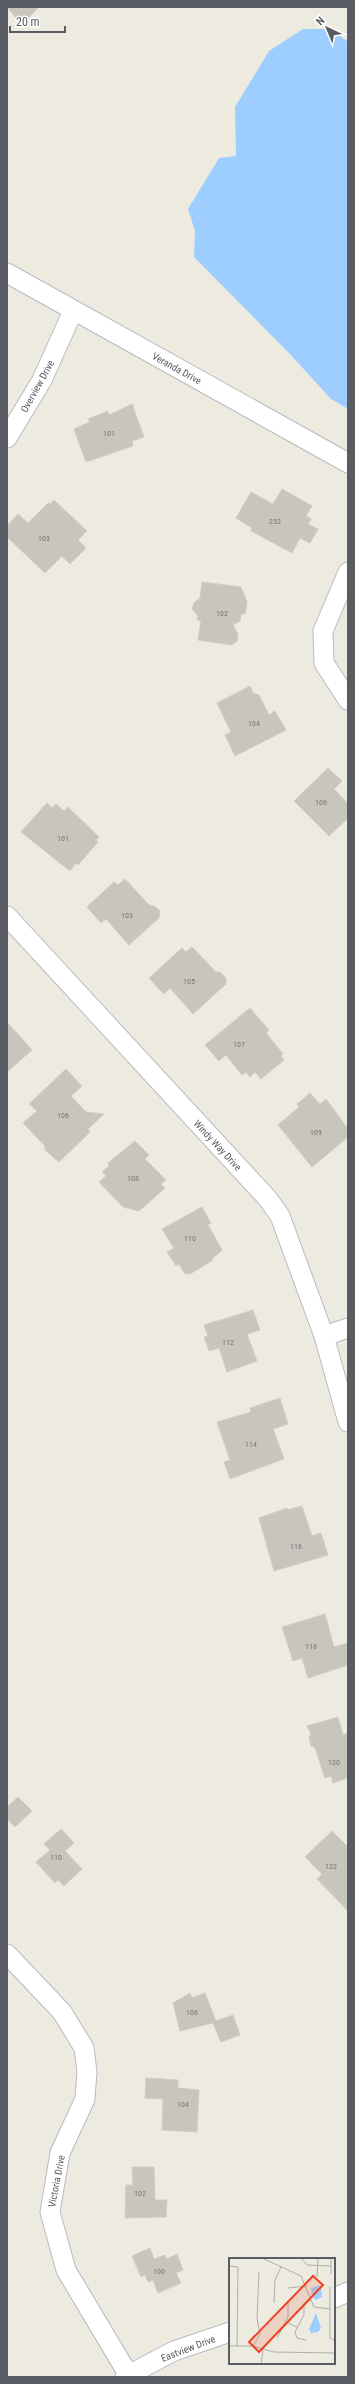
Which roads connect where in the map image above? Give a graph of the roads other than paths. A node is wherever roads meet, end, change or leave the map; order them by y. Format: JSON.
{"nodes":[{"id":1,"x":7,"y":273,"type":"edge"},
{"id":2,"x":73,"y":311,"type":"junction"},
{"id":3,"x":7,"y":438,"type":"edge"},
{"id":4,"x":348,"y":463,"type":"edge"},
{"id":5,"x":348,"y":572,"type":"edge"},
{"id":6,"x":348,"y":700,"type":"edge"},
{"id":7,"x":7,"y":916,"type":"edge"},
{"id":8,"x":348,"y":1328,"type":"edge"},
{"id":9,"x":324,"y":1336,"type":"junction"},
{"id":10,"x":348,"y":1422,"type":"edge"},
{"id":11,"x":7,"y":1954,"type":"edge"},
{"id":12,"x":348,"y":2292,"type":"edge"},
{"id":13,"x":335,"y":2298,"type":"edge"},
{"id":14,"x":229,"y":2332,"type":"edge"},
{"id":15,"x":127,"y":2376,"type":"edge"}],
"edges":[{"from":1,"to":2,"type":"street","name":"Veranda Drive"},
{"from":2,"to":3,"type":"street","name":"Overview Drive"},
{"from":2,"to":4,"type":"street","name":"Veranda Drive"},
{"from":5,"to":6,"type":"street"},
{"from":7,"to":9,"type":"street","name":"Windy Way Drive"},
{"from":8,"to":9,"type":"street"},
{"from":9,"to":10,"type":"street","name":"Windy Way Drive"},
{"from":11,"to":15,"type":"street","name":"Victoria Drive"},
{"from":12,"to":13,"type":"street"},
{"from":14,"to":15,"type":"street","name":"Eastview Drive"}]}
